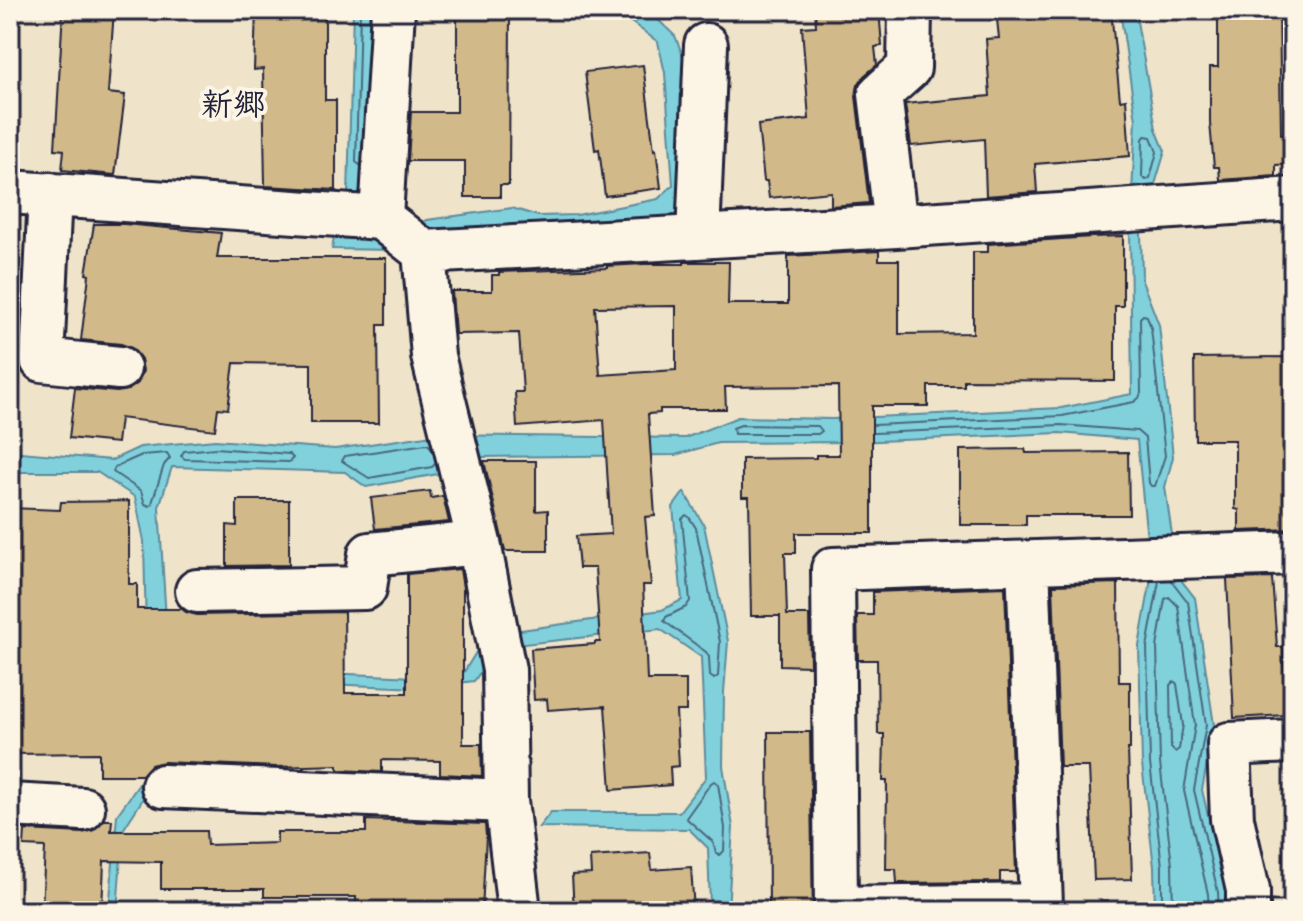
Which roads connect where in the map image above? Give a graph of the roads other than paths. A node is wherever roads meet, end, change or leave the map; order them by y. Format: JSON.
{"nodes":[{"id":1,"x":393,"y":10,"type":"edge"},
{"id":2,"x":910,"y":10,"type":"edge"},
{"id":3,"x":706,"y":45,"type":"dead end"},
{"id":4,"x":30,"y":193,"type":"edge"},
{"id":5,"x":1293,"y":199,"type":"edge"},
{"id":6,"x":896,"y":226,"type":"junction"},
{"id":7,"x":386,"y":229,"type":"junction"},
{"id":8,"x":698,"y":237,"type":"junction"},
{"id":9,"x":119,"y":368,"type":"dead end"},
{"id":10,"x":479,"y":543,"type":"junction"},
{"id":11,"x":1293,"y":553,"type":"edge"},
{"id":12,"x":1028,"y":563,"type":"junction"},
{"id":13,"x":197,"y":591,"type":"dead end"},
{"id":14,"x":1293,"y":741,"type":"edge"},
{"id":15,"x":163,"y":786,"type":"dead end"},
{"id":16,"x":506,"y":801,"type":"junction"},
{"id":17,"x":10,"y":805,"type":"edge"},
{"id":18,"x":83,"y":809,"type":"dead end"},
{"id":19,"x":519,"y":911,"type":"edge"},
{"id":20,"x":1248,"y":911,"type":"edge"}],
"edges":[{"from":1,"to":7,"type":"street"},
{"from":2,"to":6,"type":"street"},
{"from":3,"to":8,"type":"street"},
{"from":4,"to":7,"type":"street"},
{"from":4,"to":9,"type":"street"},
{"from":5,"to":6,"type":"street"},
{"from":6,"to":8,"type":"street"},
{"from":7,"to":8,"type":"street"},
{"from":7,"to":10,"type":"street"},
{"from":10,"to":13,"type":"street"},
{"from":10,"to":16,"type":"street"},
{"from":11,"to":12,"type":"street"},
{"from":12,"to":12,"type":"street"},
{"from":14,"to":20,"type":"street"},
{"from":15,"to":16,"type":"street"},
{"from":16,"to":19,"type":"street"},
{"from":17,"to":18,"type":"street"}]}
